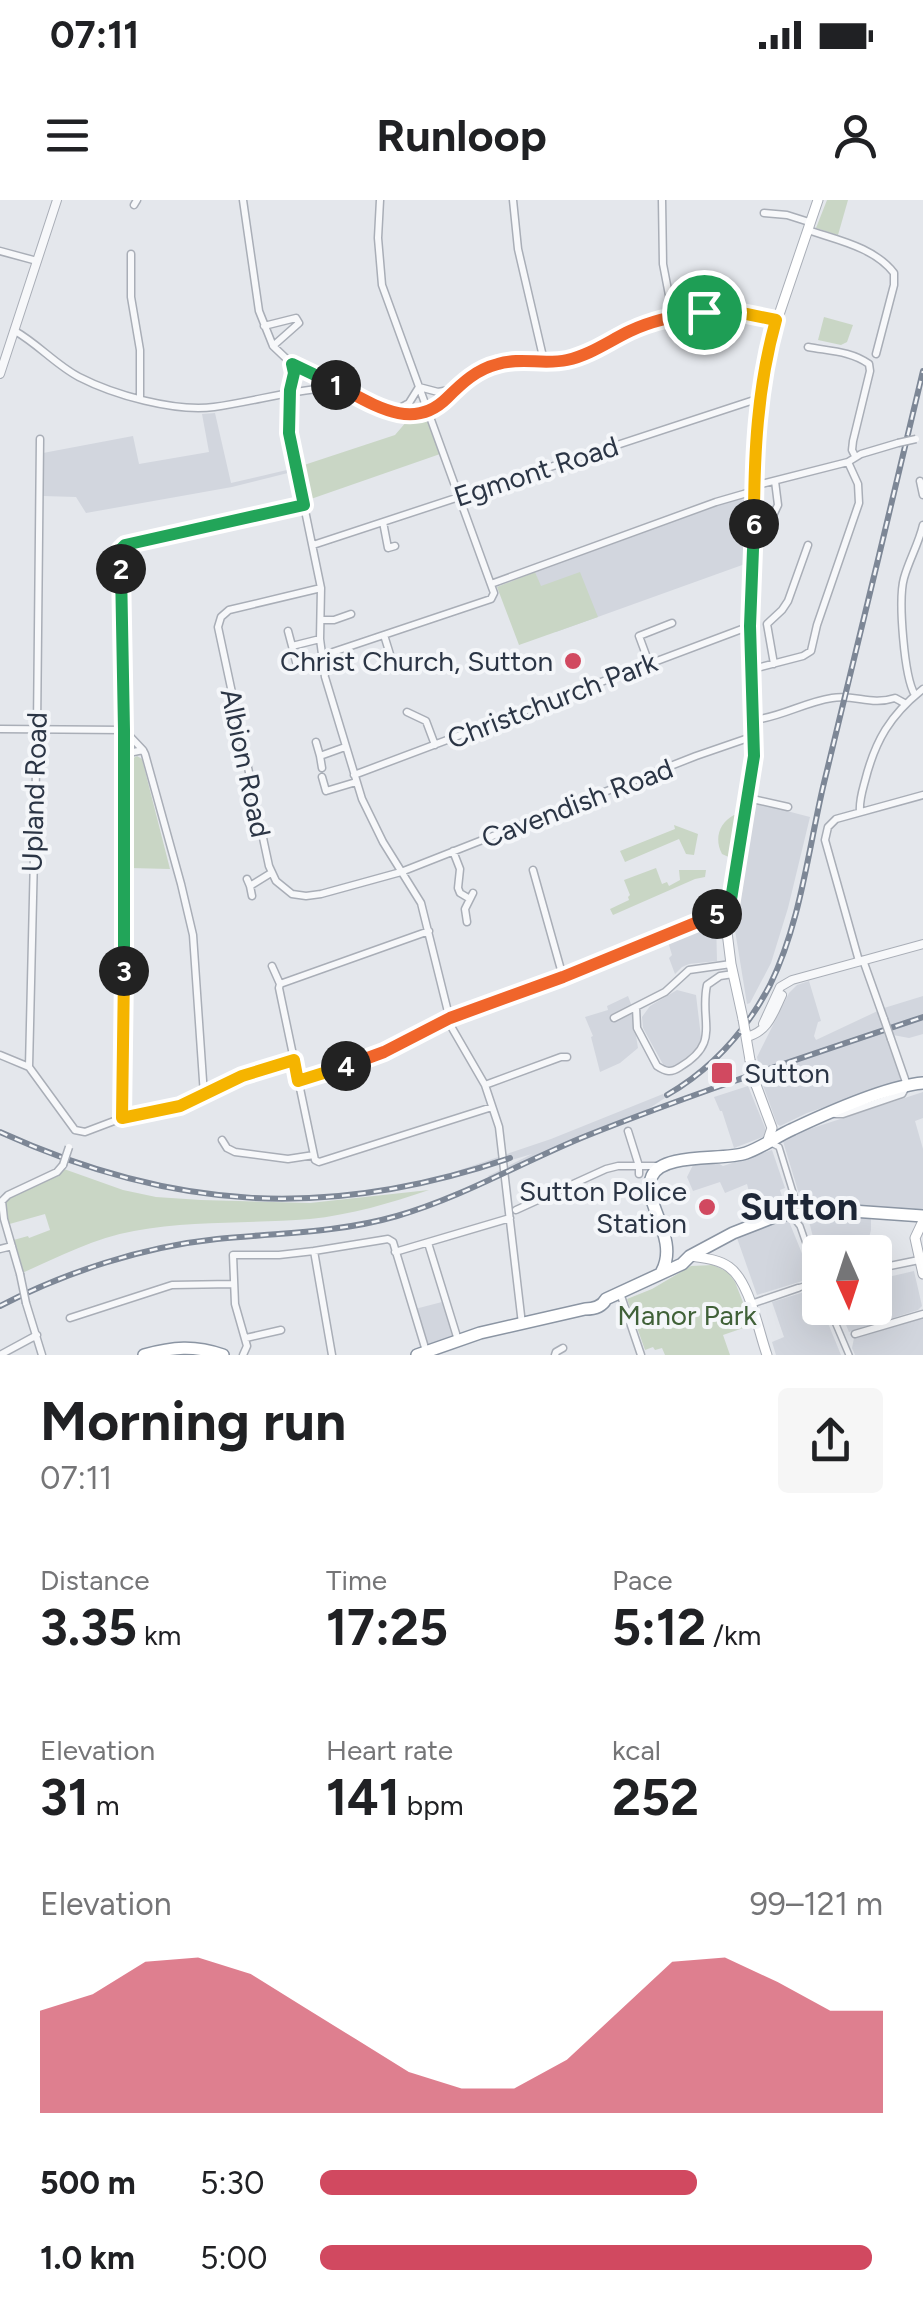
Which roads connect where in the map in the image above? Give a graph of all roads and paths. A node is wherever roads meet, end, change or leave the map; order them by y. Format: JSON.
{"nodes":[{"id":1,"x":57,"y":200,"type":"edge"},
{"id":2,"x":243,"y":200,"type":"edge"},
{"id":3,"x":380,"y":200,"type":"edge"},
{"id":4,"x":513,"y":200,"type":"edge"},
{"id":5,"x":662,"y":200,"type":"edge"},
{"id":6,"x":818,"y":200,"type":"edge"},
{"id":7,"x":764,"y":213,"type":"dead end"},
{"id":8,"x":808,"y":226,"type":"junction"},
{"id":9,"x":0,"y":251,"type":"edge"},
{"id":10,"x":131,"y":254,"type":"dead end"},
{"id":11,"x":38,"y":262,"type":"junction"},
{"id":12,"x":672,"y":316,"type":"junction"},
{"id":13,"x":776,"y":320,"type":"junction"},
{"id":14,"x":264,"y":326,"type":"junction"},
{"id":15,"x":15,"y":332,"type":"junction"},
{"id":16,"x":273,"y":346,"type":"junction"},
{"id":17,"x":808,"y":347,"type":"dead end"},
{"id":18,"x":876,"y":354,"type":"dead end"},
{"id":19,"x":544,"y":362,"type":"junction"},
{"id":20,"x":292,"y":364,"type":"junction"},
{"id":21,"x":0,"y":374,"type":"edge"},
{"id":22,"x":339,"y":387,"type":"junction"},
{"id":23,"x":419,"y":387,"type":"junction"},
{"id":24,"x":456,"y":388,"type":"junction"},
{"id":25,"x":291,"y":393,"type":"junction"},
{"id":26,"x":140,"y":398,"type":"junction"},
{"id":27,"x":760,"y":398,"type":"junction"},
{"id":28,"x":428,"y":412,"type":"junction"},
{"id":29,"x":391,"y":413,"type":"junction"},
{"id":30,"x":919,"y":438,"type":"edge"},
{"id":31,"x":40,"y":439,"type":"dead end"},
{"id":32,"x":858,"y":455,"type":"junction"},
{"id":33,"x":848,"y":462,"type":"junction"},
{"id":34,"x":920,"y":480,"type":"dead end"},
{"id":35,"x":775,"y":481,"type":"junction"},
{"id":36,"x":754,"y":488,"type":"junction"},
{"id":37,"x":923,"y":495,"type":"edge"},
{"id":38,"x":459,"y":496,"type":"junction"},
{"id":39,"x":304,"y":505,"type":"junction"},
{"id":40,"x":382,"y":522,"type":"junction"},
{"id":41,"x":923,"y":525,"type":"edge"},
{"id":42,"x":771,"y":527,"type":"dead end"},
{"id":43,"x":313,"y":545,"type":"junction"},
{"id":44,"x":808,"y":545,"type":"dead end"},
{"id":45,"x":391,"y":550,"type":"dead end"},
{"id":46,"x":491,"y":584,"type":"junction"},
{"id":47,"x":322,"y":588,"type":"junction"},
{"id":48,"x":351,"y":614,"type":"dead end"},
{"id":49,"x":321,"y":620,"type":"junction"},
{"id":50,"x":672,"y":623,"type":"dead end"},
{"id":51,"x":750,"y":626,"type":"junction"},
{"id":52,"x":288,"y":631,"type":"dead end"},
{"id":53,"x":384,"y":635,"type":"junction"},
{"id":54,"x":320,"y":640,"type":"junction"},
{"id":55,"x":292,"y":646,"type":"junction"},
{"id":56,"x":321,"y":656,"type":"junction"},
{"id":57,"x":405,"y":660,"type":"dead end"},
{"id":58,"x":296,"y":662,"type":"dead end"},
{"id":59,"x":649,"y":663,"type":"junction"},
{"id":60,"x":394,"y":664,"type":"junction"},
{"id":61,"x":774,"y":664,"type":"junction"},
{"id":62,"x":384,"y":667,"type":"dead end"},
{"id":63,"x":753,"y":670,"type":"junction"},
{"id":64,"x":923,"y":689,"type":"edge"},
{"id":65,"x":915,"y":695,"type":"junction"},
{"id":66,"x":906,"y":704,"type":"junction"},
{"id":67,"x":407,"y":712,"type":"dead end"},
{"id":68,"x":754,"y":720,"type":"junction"},
{"id":69,"x":0,"y":729,"type":"edge"},
{"id":70,"x":37,"y":729,"type":"junction"},
{"id":71,"x":124,"y":730,"type":"junction"},
{"id":72,"x":754,"y":736,"type":"junction"},
{"id":73,"x":316,"y":742,"type":"dead end"},
{"id":74,"x":435,"y":745,"type":"junction"},
{"id":75,"x":346,"y":748,"type":"junction"},
{"id":76,"x":143,"y":750,"type":"junction"},
{"id":77,"x":124,"y":754,"type":"junction"},
{"id":78,"x":320,"y":756,"type":"junction"},
{"id":79,"x":355,"y":778,"type":"junction"},
{"id":80,"x":923,"y":795,"type":"edge"},
{"id":81,"x":748,"y":798,"type":"junction"},
{"id":82,"x":788,"y":807,"type":"dead end"},
{"id":83,"x":860,"y":812,"type":"junction"},
{"id":84,"x":453,"y":852,"type":"junction"},
{"id":85,"x":532,"y":870,"type":"dead end"},
{"id":86,"x":400,"y":872,"type":"junction"},
{"id":87,"x":271,"y":874,"type":"junction"},
{"id":88,"x":252,"y":896,"type":"dead end"},
{"id":89,"x":729,"y":912,"type":"junction"},
{"id":90,"x":467,"y":922,"type":"dead end"},
{"id":91,"x":430,"y":931,"type":"junction"},
{"id":92,"x":923,"y":944,"type":"edge"},
{"id":93,"x":861,"y":960,"type":"junction"},
{"id":94,"x":272,"y":966,"type":"dead end"},
{"id":95,"x":732,"y":969,"type":"junction"},
{"id":96,"x":563,"y":977,"type":"junction"},
{"id":97,"x":280,"y":984,"type":"junction"},
{"id":98,"x":636,"y":1007,"type":"junction"},
{"id":99,"x":450,"y":1018,"type":"junction"},
{"id":100,"x":614,"y":1018,"type":"dead end"},
{"id":101,"x":745,"y":1034,"type":"junction"},
{"id":102,"x":0,"y":1055,"type":"edge"},
{"id":103,"x":566,"y":1057,"type":"dead end"},
{"id":104,"x":294,"y":1060,"type":"junction"},
{"id":105,"x":28,"y":1067,"type":"junction"},
{"id":106,"x":298,"y":1081,"type":"junction"},
{"id":107,"x":485,"y":1086,"type":"junction"},
{"id":108,"x":913,"y":1087,"type":"edge"},
{"id":109,"x":204,"y":1094,"type":"junction"},
{"id":110,"x":492,"y":1107,"type":"junction"},
{"id":111,"x":122,"y":1118,"type":"junction"},
{"id":112,"x":772,"y":1128,"type":"junction"},
{"id":113,"x":75,"y":1130,"type":"junction"},
{"id":114,"x":789,"y":1130,"type":"junction"},
{"id":115,"x":628,"y":1131,"type":"dead end"},
{"id":116,"x":222,"y":1140,"type":"dead end"},
{"id":117,"x":768,"y":1143,"type":"junction"},
{"id":118,"x":316,"y":1158,"type":"junction"},
{"id":119,"x":660,"y":1166,"type":"junction"},
{"id":120,"x":636,"y":1169,"type":"junction"},
{"id":121,"x":650,"y":1186,"type":"junction"},
{"id":122,"x":1,"y":1200,"type":"edge"},
{"id":123,"x":516,"y":1210,"type":"dead end"},
{"id":124,"x":794,"y":1213,"type":"junction"},
{"id":125,"x":510,"y":1218,"type":"junction"},
{"id":126,"x":923,"y":1219,"type":"edge"},
{"id":127,"x":803,"y":1235,"type":"edge"},
{"id":128,"x":428,"y":1243,"type":"junction"},
{"id":129,"x":12,"y":1246,"type":"junction"},
{"id":130,"x":0,"y":1249,"type":"edge"},
{"id":131,"x":668,"y":1250,"type":"junction"},
{"id":132,"x":314,"y":1252,"type":"junction"},
{"id":133,"x":395,"y":1252,"type":"junction"},
{"id":134,"x":690,"y":1256,"type":"junction"},
{"id":135,"x":920,"y":1260,"type":"junction"},
{"id":136,"x":892,"y":1266,"type":"edge"},
{"id":137,"x":662,"y":1272,"type":"junction"},
{"id":138,"x":923,"y":1274,"type":"edge"},
{"id":139,"x":234,"y":1284,"type":"junction"},
{"id":140,"x":802,"y":1286,"type":"edge"},
{"id":141,"x":798,"y":1288,"type":"joint"},
{"id":142,"x":620,"y":1292,"type":"junction"},
{"id":143,"x":750,"y":1304,"type":"junction"},
{"id":144,"x":923,"y":1314,"type":"edge"},
{"id":145,"x":70,"y":1318,"type":"dead end"},
{"id":146,"x":522,"y":1324,"type":"junction"},
{"id":147,"x":837,"y":1325,"type":"edge"},
{"id":148,"x":854,"y":1334,"type":"joint"},
{"id":149,"x":37,"y":1335,"type":"junction"},
{"id":150,"x":246,"y":1338,"type":"junction"},
{"id":151,"x":840,"y":1338,"type":"junction"},
{"id":152,"x":458,"y":1340,"type":"junction"},
{"id":153,"x":279,"y":1344,"type":"dead end"},
{"id":154,"x":563,"y":1348,"type":"dead end"},
{"id":155,"x":421,"y":1353,"type":"edge"},
{"id":156,"x":0,"y":1354,"type":"edge"},
{"id":157,"x":42,"y":1355,"type":"edge"},
{"id":158,"x":144,"y":1355,"type":"edge"},
{"id":159,"x":223,"y":1355,"type":"edge"},
{"id":160,"x":244,"y":1355,"type":"edge"},
{"id":161,"x":332,"y":1355,"type":"edge"},
{"id":162,"x":555,"y":1355,"type":"edge"},
{"id":163,"x":641,"y":1355,"type":"edge"},
{"id":164,"x":767,"y":1355,"type":"edge"},
{"id":165,"x":849,"y":1355,"type":"edge"}],
"edges":[{"from":1,"to":11,"type":"street"},
{"from":2,"to":14,"type":"street"},
{"from":3,"to":23,"type":"street"},
{"from":4,"to":19,"type":"street"},
{"from":5,"to":12,"type":"street"},
{"from":6,"to":8,"type":"main road"},
{"from":7,"to":8,"type":"street"},
{"from":8,"to":13,"type":"main road"},
{"from":8,"to":18,"type":"street"},
{"from":9,"to":11,"type":"street"},
{"from":10,"to":26,"type":"street"},
{"from":11,"to":15,"type":"street"},
{"from":12,"to":13,"type":"street"},
{"from":12,"to":19,"type":"street"},
{"from":13,"to":27,"type":"main road"},
{"from":14,"to":16,"type":"street"},
{"from":14,"to":16,"type":"street"},
{"from":15,"to":21,"type":"street"},
{"from":15,"to":26,"type":"street"},
{"from":16,"to":20,"type":"street"},
{"from":17,"to":32,"type":"street"},
{"from":19,"to":24,"type":"street"},
{"from":20,"to":22,"type":"street"},
{"from":20,"to":25,"type":"street"},
{"from":22,"to":25,"type":"street"},
{"from":22,"to":29,"type":"street"},
{"from":23,"to":24,"type":"street"},
{"from":23,"to":28,"type":"street"},
{"from":23,"to":29,"type":"street"},
{"from":24,"to":28,"type":"street"},
{"from":25,"to":26,"type":"street"},
{"from":25,"to":39,"type":"street"},
{"from":27,"to":36,"type":"main road"},
{"from":27,"to":38,"type":"street","name":"Egmont Road"},
{"from":28,"to":29,"type":"street"},
{"from":28,"to":38,"type":"street"},
{"from":30,"to":32,"type":"street","bridge":true},
{"from":31,"to":70,"type":"street","name":"Upland Road"},
{"from":32,"to":33,"type":"street"},
{"from":33,"to":35,"type":"street"},
{"from":33,"to":61,"type":"street"},
{"from":34,"to":37,"type":"street"},
{"from":35,"to":36,"type":"street"},
{"from":35,"to":42,"type":"street"},
{"from":36,"to":46,"type":"street"},
{"from":36,"to":51,"type":"main road"},
{"from":38,"to":40,"type":"street","name":"Egmont Road"},
{"from":38,"to":46,"type":"street"},
{"from":39,"to":43,"type":"street"},
{"from":39,"to":71,"type":"street"},
{"from":40,"to":43,"type":"street","name":"Egmont Road"},
{"from":40,"to":45,"type":"street"},
{"from":41,"to":65,"type":"street"},
{"from":43,"to":47,"type":"street"},
{"from":44,"to":61,"type":"street"},
{"from":46,"to":53,"type":"street"},
{"from":47,"to":49,"type":"street"},
{"from":47,"to":87,"type":"street","name":"Albion Road"},
{"from":48,"to":49,"type":"street"},
{"from":49,"to":54,"type":"street"},
{"from":50,"to":59,"type":"street"},
{"from":51,"to":59,"type":"street","name":"Christchurch Park"},
{"from":51,"to":63,"type":"main road"},
{"from":52,"to":55,"type":"street"},
{"from":53,"to":56,"type":"street"},
{"from":53,"to":60,"type":"street"},
{"from":54,"to":55,"type":"street"},
{"from":54,"to":56,"type":"street"},
{"from":55,"to":58,"type":"street"},
{"from":56,"to":75,"type":"street"},
{"from":57,"to":60,"type":"street"},
{"from":59,"to":74,"type":"street","name":"Christchurch Park"},
{"from":60,"to":62,"type":"street"},
{"from":61,"to":63,"type":"street"},
{"from":63,"to":68,"type":"main road"},
{"from":64,"to":65,"type":"street"},
{"from":65,"to":66,"type":"street"},
{"from":66,"to":68,"type":"street"},
{"from":66,"to":83,"type":"street"},
{"from":67,"to":74,"type":"street"},
{"from":68,"to":72,"type":"main road"},
{"from":69,"to":70,"type":"street"},
{"from":70,"to":71,"type":"street"},
{"from":70,"to":105,"type":"street","name":"Upland Road"},
{"from":71,"to":76,"type":"street"},
{"from":71,"to":77,"type":"street"},
{"from":72,"to":81,"type":"main road"},
{"from":72,"to":84,"type":"street","name":"Cavendish Road"},
{"from":73,"to":78,"type":"street"},
{"from":74,"to":79,"type":"street","name":"Christchurch Park"},
{"from":75,"to":78,"type":"street"},
{"from":75,"to":79,"type":"street"},
{"from":76,"to":77,"type":"street"},
{"from":76,"to":109,"type":"street"},
{"from":77,"to":111,"type":"street"},
{"from":78,"to":79,"type":"street","name":"Christchurch Park"},
{"from":79,"to":86,"type":"street"},
{"from":80,"to":83,"type":"street"},
{"from":81,"to":82,"type":"street"},
{"from":81,"to":89,"type":"main road"},
{"from":83,"to":93,"type":"street"},
{"from":84,"to":86,"type":"street","name":"Cavendish Road"},
{"from":84,"to":90,"type":"street"},
{"from":85,"to":96,"type":"street"},
{"from":86,"to":87,"type":"street","name":"Albion Road"},
{"from":86,"to":91,"type":"street"},
{"from":87,"to":88,"type":"street"},
{"from":89,"to":95,"type":"main road"},
{"from":89,"to":96,"type":"street"},
{"from":91,"to":97,"type":"street"},
{"from":91,"to":99,"type":"street"},
{"from":92,"to":93,"type":"street"},
{"from":93,"to":101,"type":"street"},
{"from":93,"to":108,"type":"street","bridge":true},
{"from":94,"to":97,"type":"street"},
{"from":95,"to":98,"type":"street"},
{"from":95,"to":98,"type":"street"},
{"from":95,"to":101,"type":"main road","bridge":true},
{"from":96,"to":99,"type":"street"},
{"from":97,"to":104,"type":"street"},
{"from":98,"to":100,"type":"street"},
{"from":99,"to":106,"type":"street"},
{"from":99,"to":107,"type":"street"},
{"from":101,"to":112,"type":"main road","bridge":true},
{"from":102,"to":105,"type":"street"},
{"from":103,"to":107,"type":"street"},
{"from":104,"to":106,"type":"street"},
{"from":104,"to":109,"type":"street"},
{"from":105,"to":113,"type":"street"},
{"from":106,"to":118,"type":"street"},
{"from":107,"to":110,"type":"street"},
{"from":108,"to":114,"type":"highway"},
{"from":109,"to":111,"type":"street"},
{"from":110,"to":118,"type":"street"},
{"from":110,"to":125,"type":"street"},
{"from":111,"to":113,"type":"street"},
{"from":112,"to":114,"type":"main road"},
{"from":112,"to":117,"type":"main road"},
{"from":113,"to":122,"type":"street","bridge":true},
{"from":114,"to":117,"type":"highway"},
{"from":115,"to":120,"type":"street"},
{"from":116,"to":118,"type":"street"},
{"from":117,"to":119,"type":"highway"},
{"from":117,"to":124,"type":"street"},
{"from":119,"to":120,"type":"street"},
{"from":119,"to":121,"type":"highway"},
{"from":120,"to":121,"type":"street"},
{"from":120,"to":123,"type":"street"},
{"from":121,"to":131,"type":"highway"},
{"from":122,"to":129,"type":"street"},
{"from":124,"to":126,"type":"highway"},
{"from":124,"to":127,"type":"street"},
{"from":124,"to":134,"type":"highway"},
{"from":125,"to":128,"type":"street"},
{"from":125,"to":146,"type":"street"},
{"from":126,"to":135,"type":"main road"},
{"from":128,"to":133,"type":"street"},
{"from":128,"to":152,"type":"street"},
{"from":129,"to":130,"type":"street"},
{"from":129,"to":149,"type":"street","bridge":true},
{"from":131,"to":134,"type":"highway"},
{"from":131,"to":137,"type":"highway"},
{"from":132,"to":133,"type":"street"},
{"from":132,"to":139,"type":"street"},
{"from":132,"to":161,"type":"street"},
{"from":133,"to":155,"type":"street"},
{"from":134,"to":137,"type":"highway"},
{"from":134,"to":143,"type":"main road"},
{"from":135,"to":136,"type":"street"},
{"from":135,"to":138,"type":"main road"},
{"from":137,"to":142,"type":"highway"},
{"from":139,"to":145,"type":"street"},
{"from":139,"to":150,"type":"street"},
{"from":140,"to":141,"type":"street"},
{"from":141,"to":143,"type":"street"},
{"from":142,"to":146,"type":"highway"},
{"from":142,"to":163,"type":"street"},
{"from":143,"to":164,"type":"main road"},
{"from":144,"to":148,"type":"street"},
{"from":146,"to":152,"type":"highway"},
{"from":147,"to":151,"type":"street"},
{"from":148,"to":151,"type":"street"},
{"from":149,"to":156,"type":"street"},
{"from":149,"to":157,"type":"street"},
{"from":150,"to":153,"type":"street"},
{"from":150,"to":160,"type":"street"},
{"from":151,"to":165,"type":"street"},
{"from":152,"to":155,"type":"highway"},
{"from":154,"to":162,"type":"street"},
{"from":158,"to":159,"type":"highway"}]}
